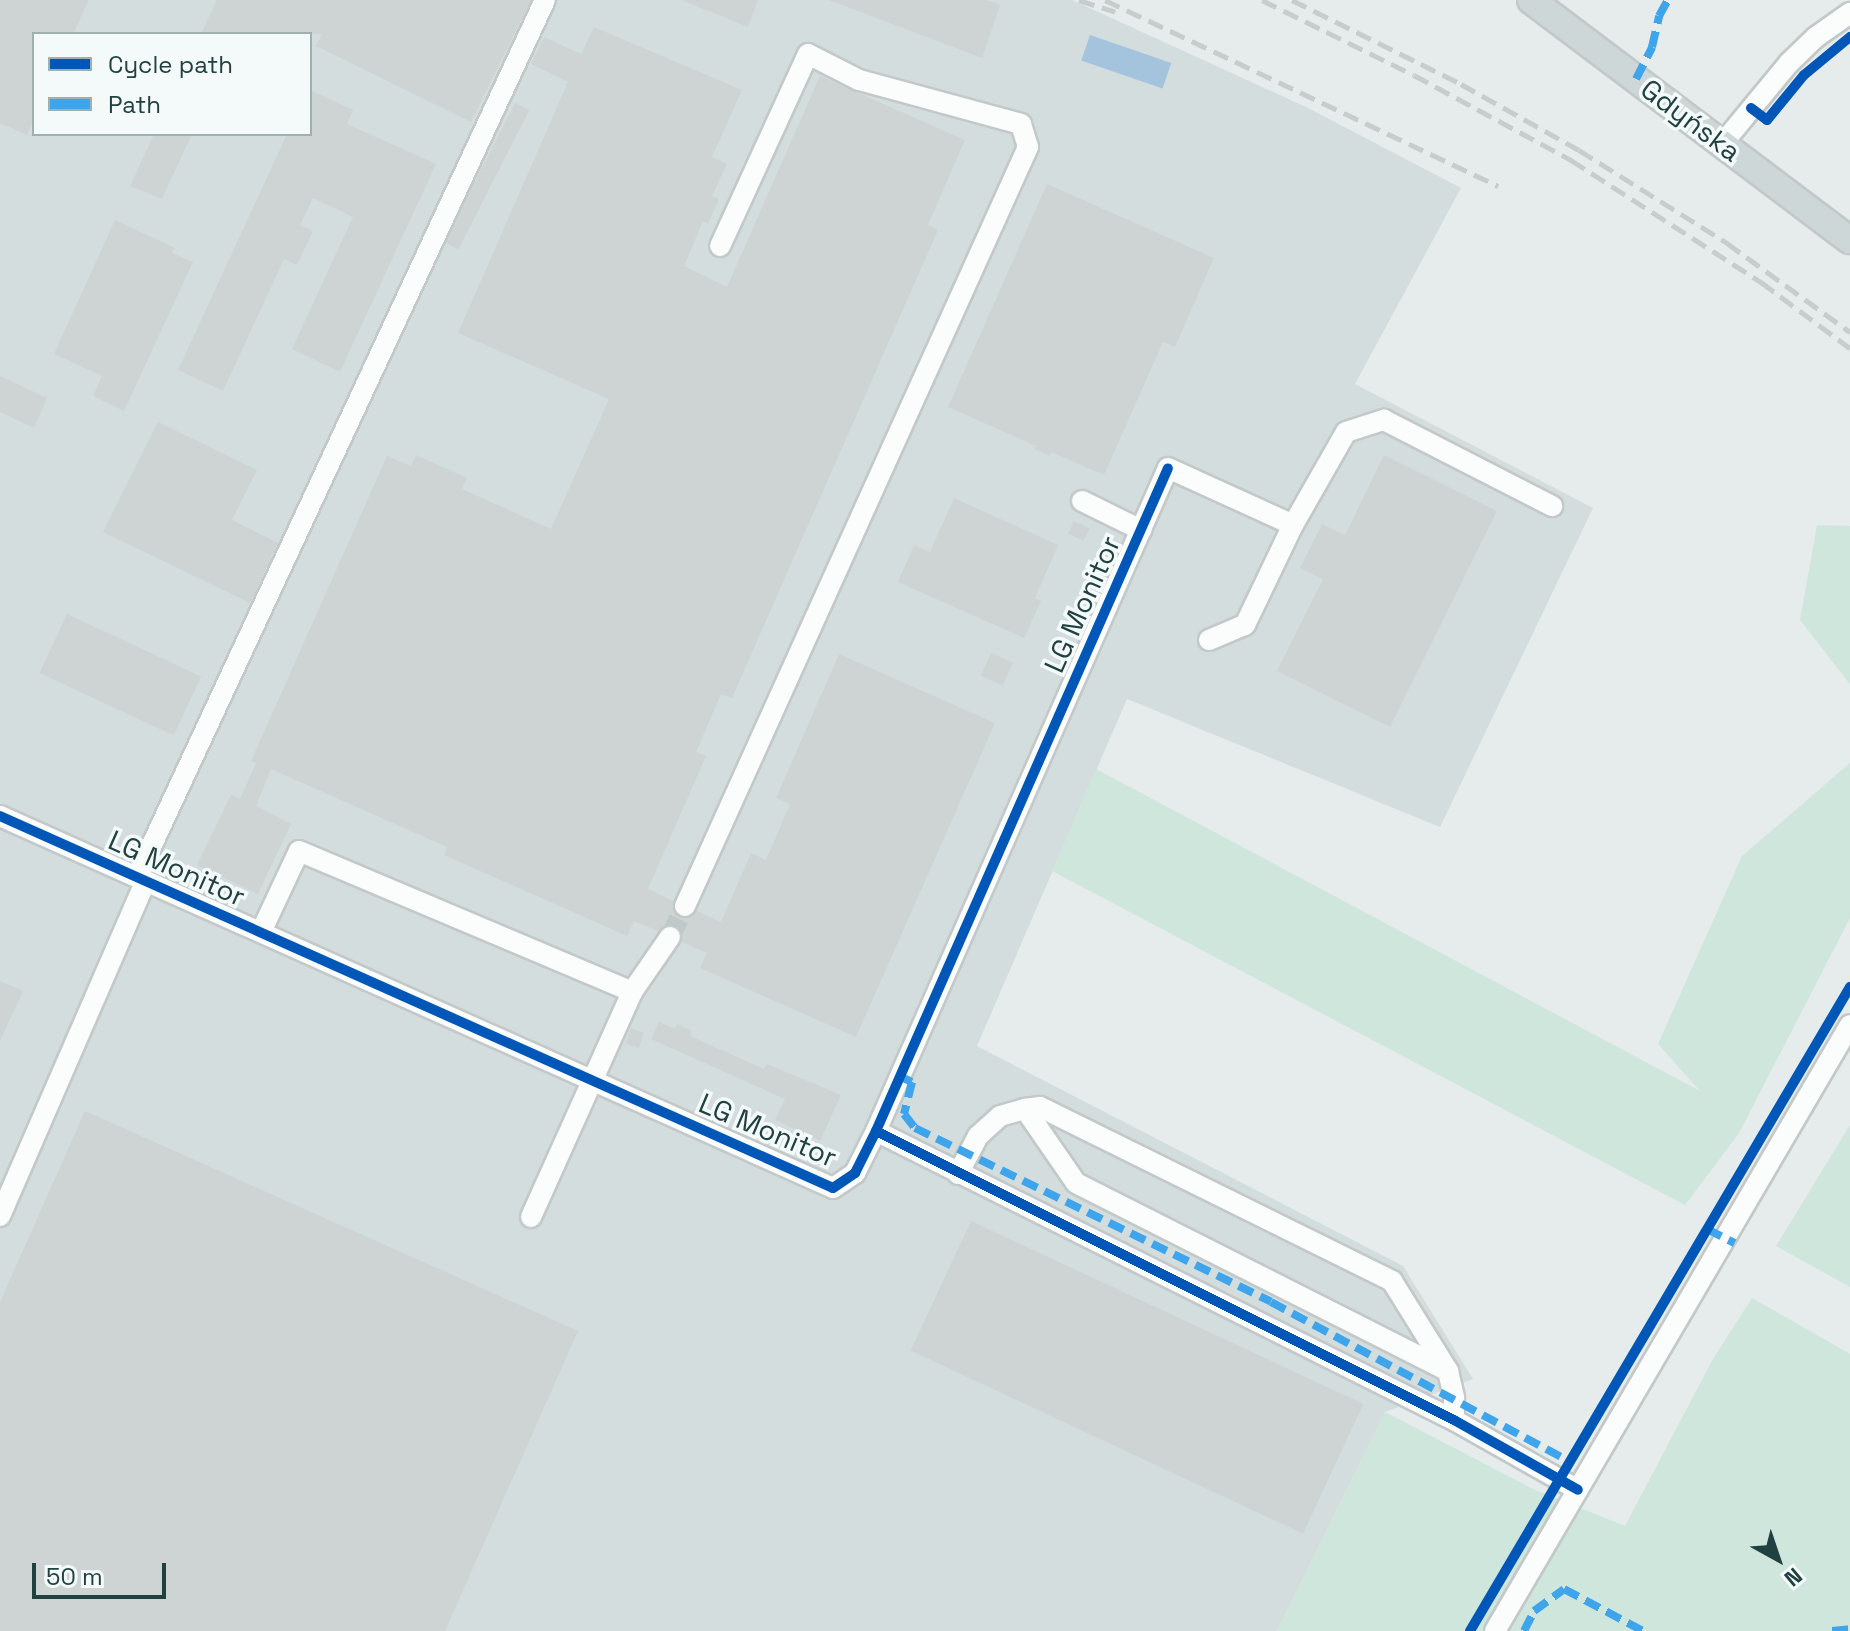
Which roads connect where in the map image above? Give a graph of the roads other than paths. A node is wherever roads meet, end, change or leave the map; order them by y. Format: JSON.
{"nodes":[{"id":1,"x":545,"y":0,"type":"edge"},
{"id":2,"x":1531,"y":0,"type":"edge"},
{"id":3,"x":1850,"y":13,"type":"edge"},
{"id":4,"x":1723,"y":143,"type":"junction"},
{"id":5,"x":1850,"y":240,"type":"edge"},
{"id":6,"x":720,"y":246,"type":"dead end"},
{"id":7,"x":1082,"y":501,"type":"dead end"},
{"id":8,"x":1552,"y":506,"type":"dead end"},
{"id":9,"x":1293,"y":525,"type":"junction"},
{"id":10,"x":1141,"y":530,"type":"junction"},
{"id":11,"x":1209,"y":640,"type":"dead end"},
{"id":12,"x":0,"y":816,"type":"edge"},
{"id":13,"x":142,"y":879,"type":"junction"},
{"id":14,"x":685,"y":906,"type":"tunnel mouth"},
{"id":15,"x":261,"y":932,"type":"junction"},
{"id":16,"x":670,"y":937,"type":"tunnel mouth"},
{"id":17,"x":632,"y":992,"type":"junction"},
{"id":18,"x":1850,"y":1025,"type":"edge"},
{"id":19,"x":591,"y":1079,"type":"junction"},
{"id":20,"x":1025,"y":1109,"type":"junction"},
{"id":21,"x":876,"y":1131,"type":"junction"},
{"id":22,"x":958,"y":1174,"type":"junction"},
{"id":23,"x":0,"y":1216,"type":"edge"},
{"id":24,"x":531,"y":1217,"type":"dead end"},
{"id":25,"x":1448,"y":1371,"type":"junction"},
{"id":26,"x":1454,"y":1420,"type":"junction"},
{"id":27,"x":1578,"y":1490,"type":"junction"},
{"id":28,"x":1495,"y":1631,"type":"edge"}],
"edges":[{"from":1,"to":13,"type":"street"},
{"from":2,"to":4,"type":"main road","name":"Gdyńska"},
{"from":3,"to":4,"type":"street"},
{"from":4,"to":5,"type":"main road","name":"Gdyńska"},
{"from":6,"to":14,"type":"street"},
{"from":7,"to":10,"type":"street"},
{"from":8,"to":9,"type":"street"},
{"from":9,"to":10,"type":"street","name":"LG Monitor"},
{"from":9,"to":11,"type":"street"},
{"from":10,"to":21,"type":"street","name":"LG Monitor"},
{"from":12,"to":13,"type":"street","name":"LG Monitor"},
{"from":13,"to":15,"type":"street","name":"LG Monitor"},
{"from":13,"to":23,"type":"street"},
{"from":15,"to":17,"type":"street"},
{"from":15,"to":19,"type":"street","name":"LG Monitor"},
{"from":16,"to":17,"type":"street"},
{"from":17,"to":19,"type":"street"},
{"from":18,"to":27,"type":"street"},
{"from":19,"to":21,"type":"street","name":"LG Monitor"},
{"from":19,"to":24,"type":"street"},
{"from":20,"to":22,"type":"street"},
{"from":20,"to":25,"type":"street"},
{"from":20,"to":25,"type":"street"},
{"from":21,"to":22,"type":"street"},
{"from":22,"to":26,"type":"street"},
{"from":25,"to":26,"type":"street"},
{"from":26,"to":27,"type":"street"},
{"from":27,"to":28,"type":"street"}]}
